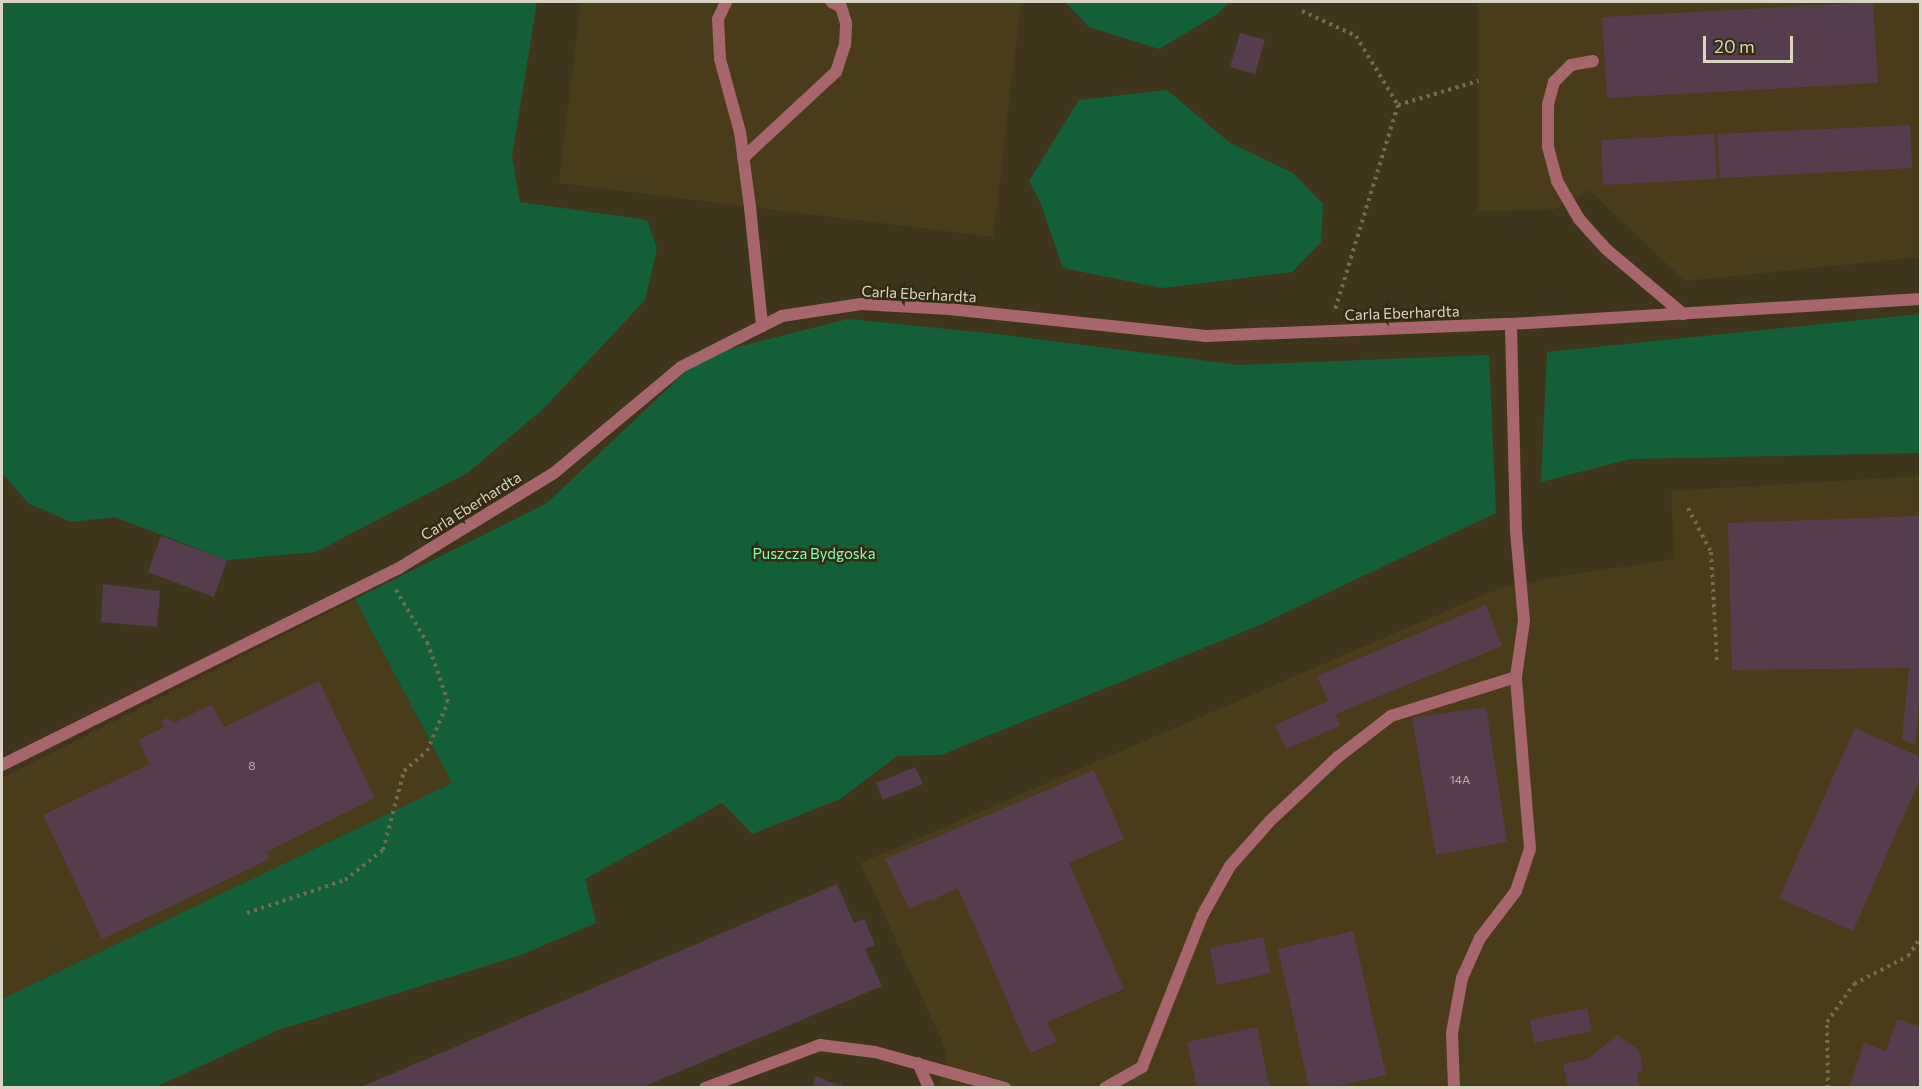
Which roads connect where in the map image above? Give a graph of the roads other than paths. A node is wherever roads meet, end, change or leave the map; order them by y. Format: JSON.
{"nodes":[{"id":1,"x":726,"y":2,"type":"edge"},
{"id":2,"x":831,"y":2,"type":"edge"},
{"id":3,"x":1593,"y":61,"type":"dead end"},
{"id":4,"x":743,"y":158,"type":"junction"},
{"id":5,"x":1920,"y":299,"type":"edge"},
{"id":6,"x":1683,"y":314,"type":"junction"},
{"id":7,"x":1511,"y":324,"type":"junction"},
{"id":8,"x":762,"y":326,"type":"junction"},
{"id":9,"x":1516,"y":677,"type":"junction"},
{"id":10,"x":2,"y":765,"type":"edge"},
{"id":11,"x":918,"y":1063,"type":"junction"},
{"id":12,"x":705,"y":1088,"type":"edge"},
{"id":13,"x":929,"y":1088,"type":"edge"},
{"id":14,"x":1005,"y":1088,"type":"edge"},
{"id":15,"x":1105,"y":1088,"type":"edge"},
{"id":16,"x":1454,"y":1088,"type":"edge"}],
"edges":[{"from":1,"to":4,"type":"street"},
{"from":2,"to":4,"type":"street"},
{"from":3,"to":6,"type":"street"},
{"from":4,"to":8,"type":"street"},
{"from":5,"to":6,"type":"street","name":"Carla Eberhardta"},
{"from":6,"to":7,"type":"street","name":"Carla Eberhardta"},
{"from":7,"to":8,"type":"street","name":"Carla Eberhardta"},
{"from":7,"to":9,"type":"street"},
{"from":8,"to":10,"type":"street","name":"Carla Eberhardta"},
{"from":9,"to":15,"type":"street"},
{"from":9,"to":16,"type":"street"},
{"from":11,"to":12,"type":"street"},
{"from":11,"to":13,"type":"street"},
{"from":11,"to":14,"type":"street"}]}
